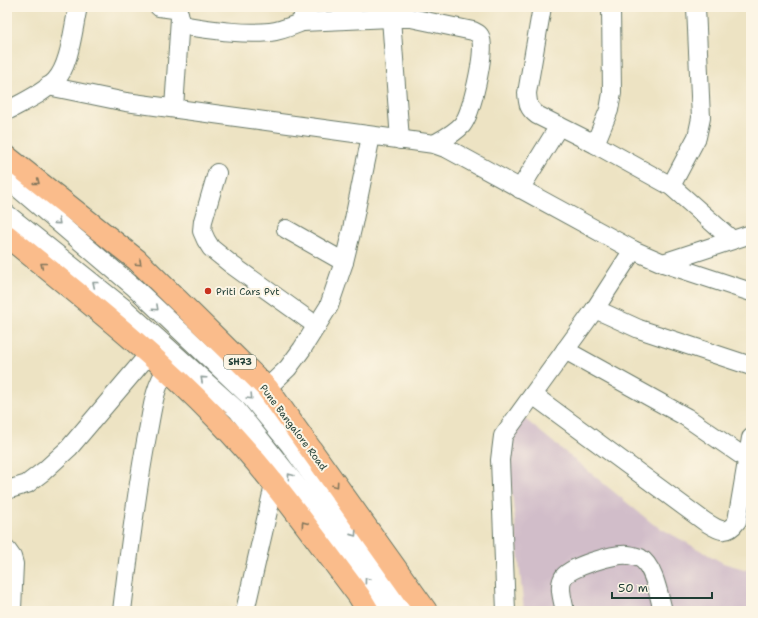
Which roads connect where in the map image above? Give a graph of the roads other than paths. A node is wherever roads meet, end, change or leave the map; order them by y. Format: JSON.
{"nodes":[{"id":1,"x":78,"y":7,"type":"edge"},
{"id":2,"x":159,"y":7,"type":"edge"},
{"id":3,"x":542,"y":7,"type":"edge"},
{"id":4,"x":611,"y":7,"type":"edge"},
{"id":5,"x":696,"y":7,"type":"edge"},
{"id":6,"x":303,"y":14,"type":"edge"},
{"id":7,"x":391,"y":18,"type":"junction"},
{"id":8,"x":180,"y":25,"type":"junction"},
{"id":9,"x":48,"y":86,"type":"junction"},
{"id":10,"x":174,"y":108,"type":"junction"},
{"id":11,"x":7,"y":111,"type":"edge"},
{"id":12,"x":559,"y":126,"type":"junction"},
{"id":13,"x":371,"y":136,"type":"junction"},
{"id":14,"x":400,"y":140,"type":"junction"},
{"id":15,"x":434,"y":144,"type":"junction"},
{"id":16,"x":595,"y":144,"type":"junction"},
{"id":17,"x":7,"y":157,"type":"edge"},
{"id":18,"x":217,"y":173,"type":"dead end"},
{"id":19,"x":7,"y":179,"type":"edge"},
{"id":20,"x":671,"y":186,"type":"junction"},
{"id":21,"x":520,"y":189,"type":"junction"},
{"id":22,"x":7,"y":214,"type":"edge"},
{"id":23,"x":286,"y":229,"type":"dead end"},
{"id":24,"x":751,"y":234,"type":"edge"},
{"id":25,"x":7,"y":236,"type":"edge"},
{"id":26,"x":731,"y":239,"type":"junction"},
{"id":27,"x":633,"y":250,"type":"junction"},
{"id":28,"x":344,"y":262,"type":"junction"},
{"id":29,"x":662,"y":263,"type":"junction"},
{"id":30,"x":751,"y":292,"type":"edge"},
{"id":31,"x":595,"y":309,"type":"junction"},
{"id":32,"x":317,"y":326,"type":"junction"},
{"id":33,"x":565,"y":350,"type":"junction"},
{"id":34,"x":149,"y":354,"type":"junction"},
{"id":35,"x":751,"y":366,"type":"edge"},
{"id":36,"x":167,"y":369,"type":"junction"},
{"id":37,"x":267,"y":388,"type":"junction"},
{"id":38,"x":533,"y":395,"type":"junction"},
{"id":39,"x":751,"y":438,"type":"edge"},
{"id":40,"x":747,"y":459,"type":"junction"},
{"id":41,"x":274,"y":485,"type":"junction"},
{"id":42,"x":7,"y":490,"type":"edge"},
{"id":43,"x":7,"y":550,"type":"edge"},
{"id":44,"x":14,"y":610,"type":"edge"},
{"id":45,"x":122,"y":611,"type":"edge"},
{"id":46,"x":245,"y":611,"type":"edge"},
{"id":47,"x":368,"y":611,"type":"edge"},
{"id":48,"x":391,"y":611,"type":"edge"},
{"id":49,"x":409,"y":611,"type":"edge"},
{"id":50,"x":426,"y":611,"type":"edge"},
{"id":51,"x":506,"y":611,"type":"edge"},
{"id":52,"x":565,"y":611,"type":"edge"},
{"id":53,"x":663,"y":611,"type":"edge"}],
"edges":[{"from":1,"to":9,"type":"street"},
{"from":2,"to":8,"type":"street"},
{"from":3,"to":12,"type":"street"},
{"from":4,"to":16,"type":"street"},
{"from":5,"to":20,"type":"street"},
{"from":6,"to":7,"type":"street"},
{"from":6,"to":8,"type":"street"},
{"from":7,"to":14,"type":"street"},
{"from":7,"to":15,"type":"street"},
{"from":8,"to":10,"type":"street"},
{"from":9,"to":10,"type":"street"},
{"from":9,"to":11,"type":"street"},
{"from":10,"to":13,"type":"street"},
{"from":12,"to":16,"type":"street"},
{"from":12,"to":21,"type":"street"},
{"from":13,"to":14,"type":"street"},
{"from":13,"to":28,"type":"street"},
{"from":14,"to":15,"type":"street"},
{"from":15,"to":21,"type":"street"},
{"from":16,"to":20,"type":"street"},
{"from":17,"to":37,"type":"main road","name":"Pune Bangalore Road","number":"SH73","one_way":true},
{"from":18,"to":32,"type":"street"},
{"from":19,"to":49,"type":"street","one_way":true},
{"from":20,"to":26,"type":"street"},
{"from":21,"to":27,"type":"street"},
{"from":48,"to":22,"type":"street","one_way":true},
{"from":23,"to":28,"type":"street"},
{"from":24,"to":26,"type":"street"},
{"from":34,"to":25,"type":"main road","one_way":true},
{"from":26,"to":29,"type":"street"},
{"from":27,"to":29,"type":"street"},
{"from":27,"to":31,"type":"street"},
{"from":28,"to":32,"type":"street"},
{"from":29,"to":30,"type":"street"},
{"from":31,"to":33,"type":"street"},
{"from":31,"to":35,"type":"street"},
{"from":32,"to":37,"type":"street"},
{"from":33,"to":38,"type":"street"},
{"from":33,"to":40,"type":"street"},
{"from":34,"to":36,"type":"main road"},
{"from":34,"to":42,"type":"street"},
{"from":36,"to":41,"type":"main road"},
{"from":36,"to":45,"type":"street"},
{"from":37,"to":50,"type":"main road","name":"Pune Bangalore Road","number":"SH73","one_way":true},
{"from":38,"to":40,"type":"street"},
{"from":38,"to":51,"type":"street"},
{"from":39,"to":40,"type":"street"},
{"from":41,"to":46,"type":"street"},
{"from":47,"to":41,"type":"main road","one_way":true},
{"from":43,"to":44,"type":"street"},
{"from":52,"to":53,"type":"street"}]}
